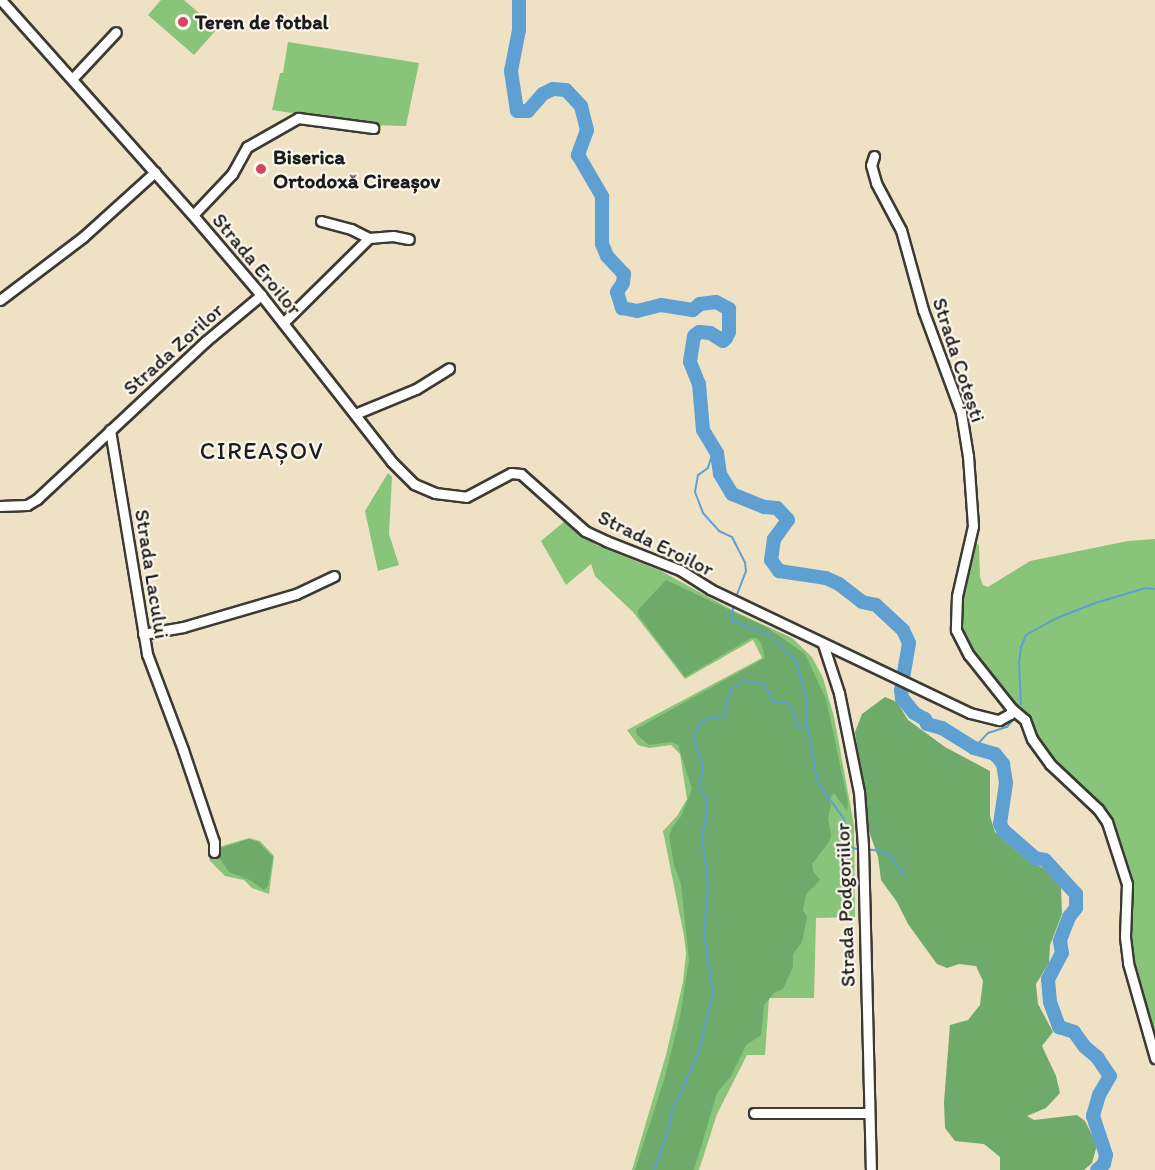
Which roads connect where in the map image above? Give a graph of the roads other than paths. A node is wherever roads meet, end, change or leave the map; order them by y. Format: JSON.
{"nodes":[{"id":1,"x":1,"y":0,"type":"edge"},
{"id":2,"x":116,"y":32,"type":"dead end"},
{"id":3,"x":72,"y":79,"type":"junction"},
{"id":4,"x":372,"y":128,"type":"dead end"},
{"id":5,"x":874,"y":156,"type":"dead end"},
{"id":6,"x":154,"y":172,"type":"junction"},
{"id":7,"x":193,"y":215,"type":"junction"},
{"id":8,"x":321,"y":221,"type":"dead end"},
{"id":9,"x":369,"y":238,"type":"junction"},
{"id":10,"x":409,"y":239,"type":"dead end"},
{"id":11,"x":261,"y":295,"type":"junction"},
{"id":12,"x":0,"y":300,"type":"edge"},
{"id":13,"x":283,"y":323,"type":"junction"},
{"id":14,"x":449,"y":368,"type":"dead end"},
{"id":15,"x":355,"y":414,"type":"junction"},
{"id":16,"x":110,"y":430,"type":"junction"},
{"id":17,"x":0,"y":506,"type":"edge"},
{"id":18,"x":334,"y":576,"type":"dead end"},
{"id":19,"x":143,"y":634,"type":"junction"},
{"id":20,"x":823,"y":644,"type":"junction"},
{"id":21,"x":1012,"y":709,"type":"junction"},
{"id":22,"x":214,"y":852,"type":"dead end"},
{"id":23,"x":1155,"y":1058,"type":"edge"},
{"id":24,"x":754,"y":1113,"type":"dead end"},
{"id":25,"x":869,"y":1113,"type":"junction"},
{"id":26,"x":871,"y":1170,"type":"edge"}],
"edges":[{"from":1,"to":3,"type":"street","name":"Strada Eroilor"},
{"from":2,"to":3,"type":"street"},
{"from":3,"to":6,"type":"street","name":"Strada Eroilor"},
{"from":4,"to":7,"type":"street"},
{"from":5,"to":21,"type":"street","name":"Strada Cotești"},
{"from":6,"to":7,"type":"street","name":"Strada Eroilor"},
{"from":6,"to":12,"type":"street"},
{"from":7,"to":11,"type":"street","name":"Strada Eroilor"},
{"from":8,"to":9,"type":"street"},
{"from":9,"to":10,"type":"street"},
{"from":9,"to":13,"type":"street"},
{"from":11,"to":13,"type":"street","name":"Strada Eroilor"},
{"from":11,"to":16,"type":"street","name":"Strada Zorilor"},
{"from":13,"to":15,"type":"street","name":"Strada Eroilor"},
{"from":14,"to":15,"type":"street"},
{"from":15,"to":20,"type":"street","name":"Strada Eroilor"},
{"from":16,"to":17,"type":"street"},
{"from":16,"to":19,"type":"street","name":"Strada Lacului"},
{"from":18,"to":19,"type":"street"},
{"from":19,"to":22,"type":"street","name":"Strada Lacului"},
{"from":20,"to":21,"type":"street","name":"Strada Eroilor"},
{"from":20,"to":25,"type":"street","name":"Strada Podgoriilor"},
{"from":21,"to":23,"type":"street"},
{"from":24,"to":25,"type":"street"},
{"from":25,"to":26,"type":"street","name":"Strada Podgoriilor"}]}
